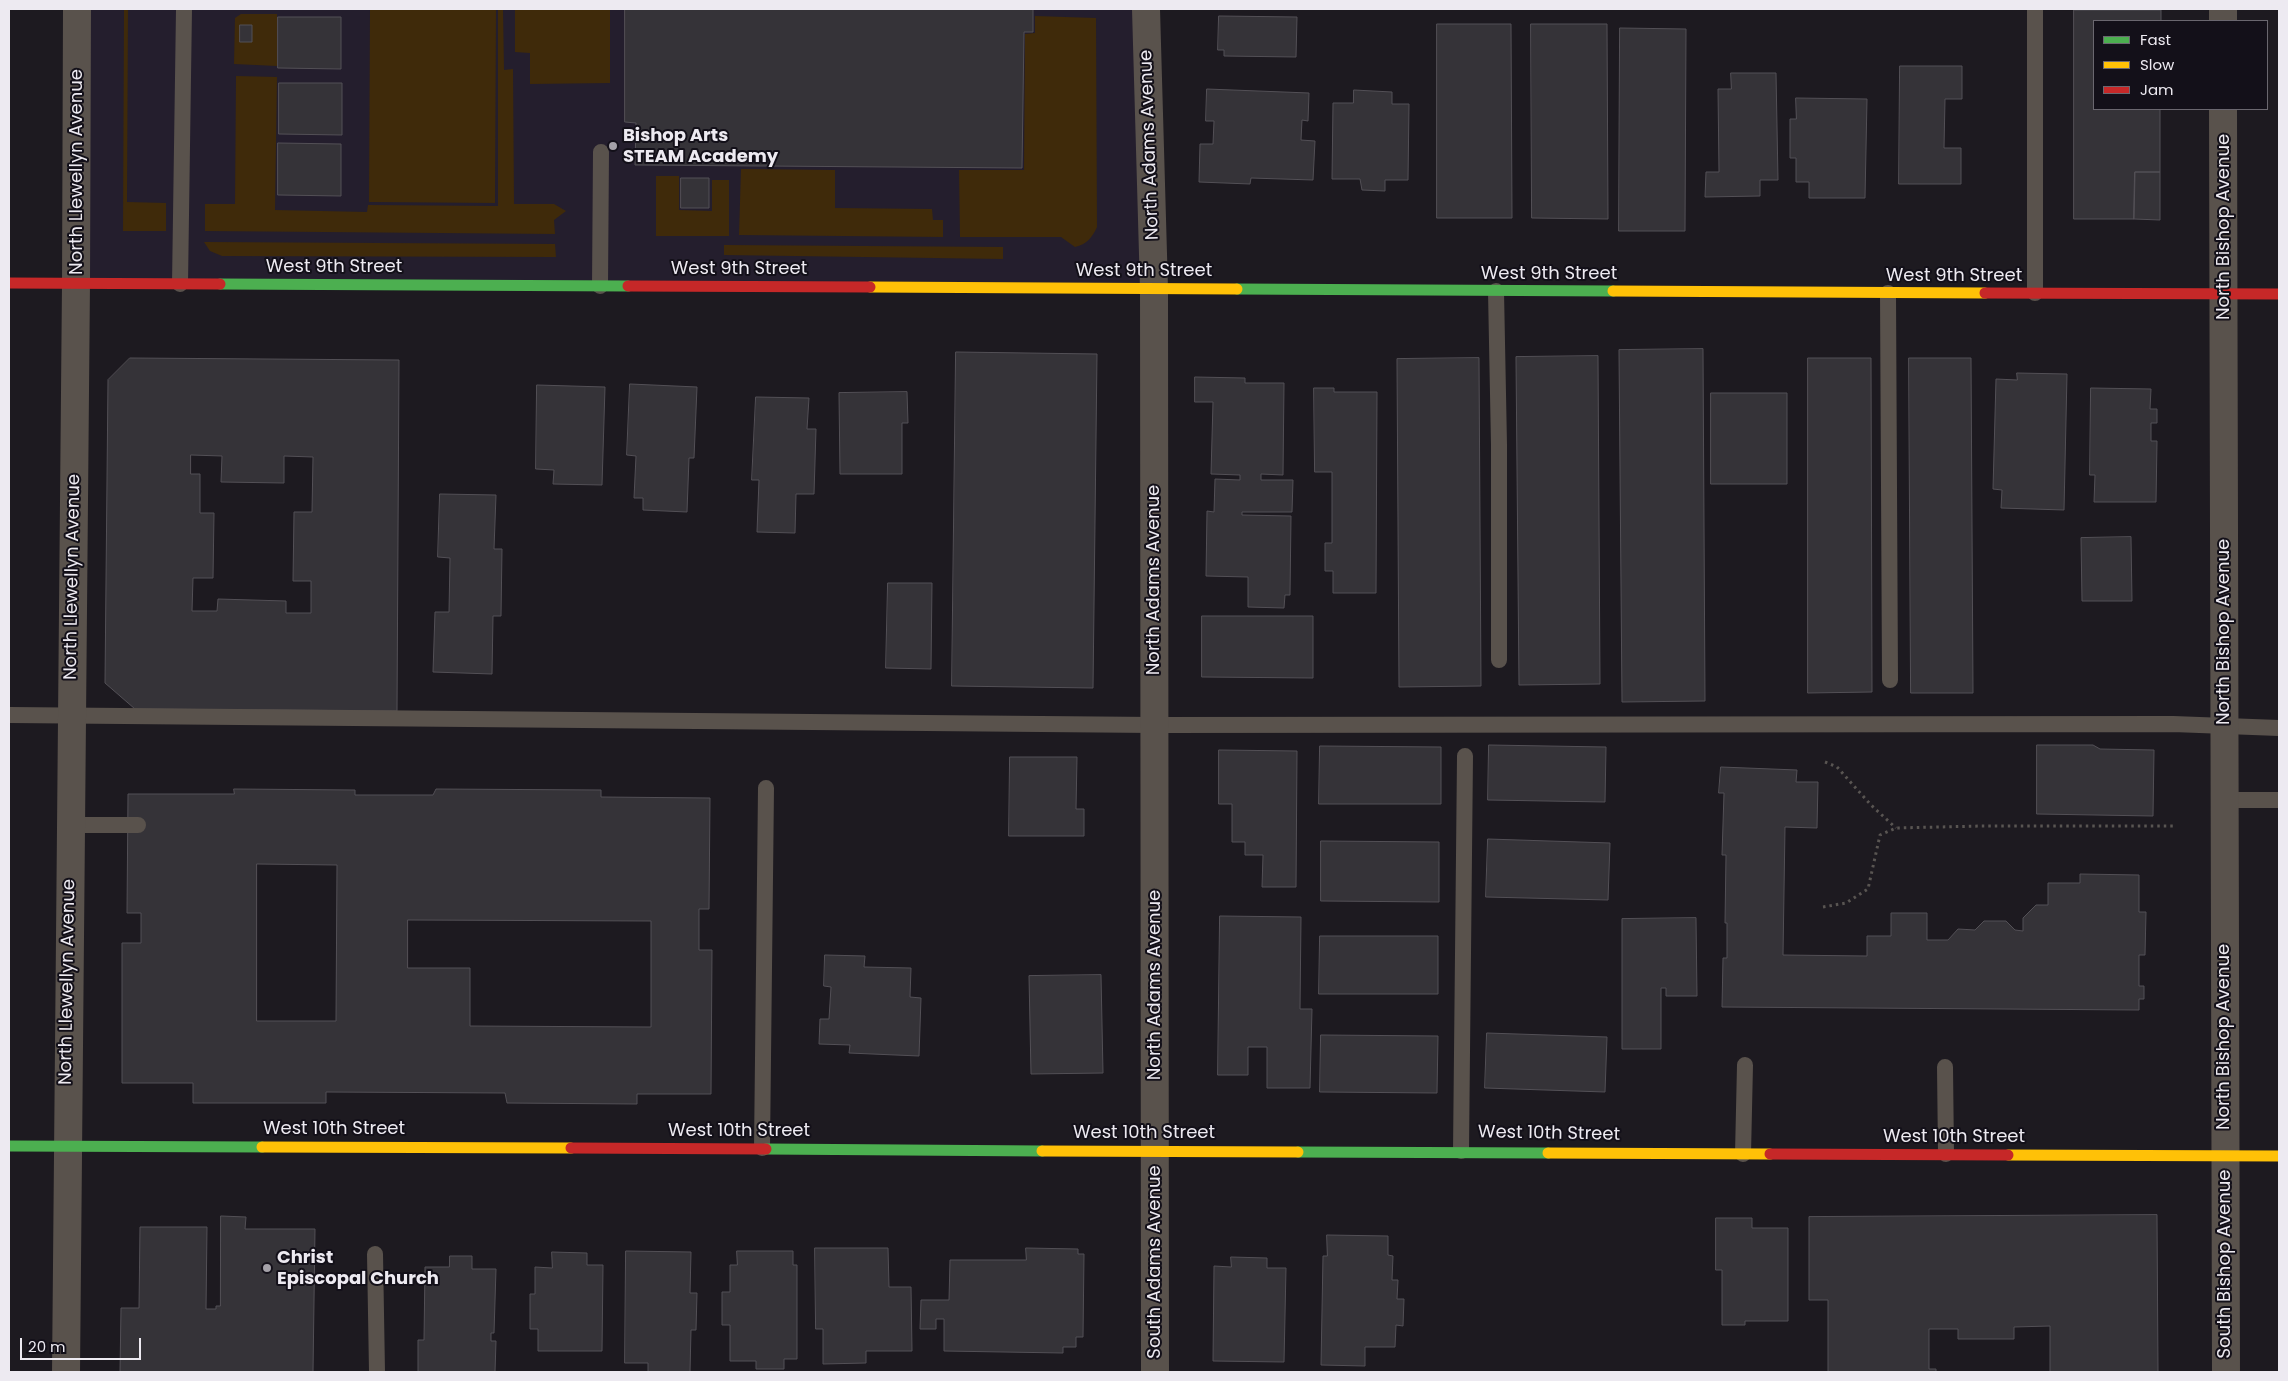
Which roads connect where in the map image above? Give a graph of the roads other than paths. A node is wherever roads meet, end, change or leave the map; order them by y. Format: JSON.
{"nodes":[{"id":1,"x":77,"y":9,"type":"edge"},
{"id":2,"x":184,"y":9,"type":"edge"},
{"id":3,"x":1146,"y":9,"type":"edge"},
{"id":4,"x":2035,"y":9,"type":"edge"},
{"id":5,"x":2224,"y":110,"type":"edge"},
{"id":6,"x":601,"y":152,"type":"dead end"},
{"id":7,"x":9,"y":283,"type":"edge"},
{"id":8,"x":76,"y":283,"type":"junction"},
{"id":9,"x":180,"y":284,"type":"junction"},
{"id":10,"x":600,"y":286,"type":"junction"},
{"id":11,"x":1154,"y":289,"type":"junction"},
{"id":12,"x":1496,"y":291,"type":"junction"},
{"id":13,"x":1888,"y":293,"type":"junction"},
{"id":14,"x":2035,"y":294,"type":"junction"},
{"id":15,"x":2224,"y":294,"type":"junction"},
{"id":16,"x":2279,"y":294,"type":"edge"},
{"id":17,"x":1499,"y":660,"type":"dead end"},
{"id":18,"x":1890,"y":680,"type":"dead end"},
{"id":19,"x":9,"y":715,"type":"edge"},
{"id":20,"x":72,"y":716,"type":"junction"},
{"id":21,"x":1155,"y":725,"type":"junction"},
{"id":22,"x":2224,"y":727,"type":"junction"},
{"id":23,"x":2279,"y":728,"type":"edge"},
{"id":24,"x":1465,"y":756,"type":"dead end"},
{"id":25,"x":766,"y":788,"type":"dead end"},
{"id":26,"x":2224,"y":800,"type":"junction"},
{"id":27,"x":2279,"y":800,"type":"edge"},
{"id":28,"x":70,"y":825,"type":"junction"},
{"id":29,"x":138,"y":825,"type":"dead end"},
{"id":30,"x":1745,"y":1066,"type":"dead end"},
{"id":31,"x":1945,"y":1067,"type":"dead end"},
{"id":32,"x":9,"y":1146,"type":"edge"},
{"id":33,"x":67,"y":1146,"type":"junction"},
{"id":34,"x":762,"y":1148,"type":"junction"},
{"id":35,"x":1155,"y":1151,"type":"junction"},
{"id":36,"x":1462,"y":1151,"type":"junction"},
{"id":37,"x":1743,"y":1154,"type":"junction"},
{"id":38,"x":1946,"y":1154,"type":"junction"},
{"id":39,"x":2224,"y":1156,"type":"junction"},
{"id":40,"x":2279,"y":1156,"type":"edge"},
{"id":41,"x":375,"y":1254,"type":"dead end"},
{"id":42,"x":66,"y":1372,"type":"edge"},
{"id":43,"x":377,"y":1372,"type":"edge"},
{"id":44,"x":1155,"y":1372,"type":"edge"},
{"id":45,"x":2226,"y":1372,"type":"edge"}],
"edges":[{"from":1,"to":8,"type":"street","name":"North Llewellyn Avenue"},
{"from":2,"to":9,"type":"lane"},
{"from":3,"to":11,"type":"street","name":"North Adams Avenue"},
{"from":4,"to":14,"type":"lane"},
{"from":5,"to":15,"type":"street","name":"North Bishop Avenue"},
{"from":6,"to":10,"type":"lane"},
{"from":7,"to":8,"type":"street","name":"West 9th Street"},
{"from":8,"to":9,"type":"street","name":"West 9th Street"},
{"from":8,"to":20,"type":"street","name":"North Llewellyn Avenue"},
{"from":9,"to":10,"type":"street","name":"West 9th Street"},
{"from":10,"to":11,"type":"street","name":"West 9th Street"},
{"from":11,"to":12,"type":"street","name":"West 9th Street"},
{"from":11,"to":21,"type":"street","name":"North Adams Avenue"},
{"from":12,"to":13,"type":"street","name":"West 9th Street"},
{"from":12,"to":17,"type":"lane"},
{"from":13,"to":14,"type":"street","name":"West 9th Street"},
{"from":13,"to":18,"type":"lane"},
{"from":14,"to":15,"type":"street","name":"West 9th Street"},
{"from":15,"to":16,"type":"street","name":"West 9th Street"},
{"from":15,"to":22,"type":"street","name":"North Bishop Avenue"},
{"from":19,"to":20,"type":"lane"},
{"from":20,"to":21,"type":"lane"},
{"from":20,"to":28,"type":"street","name":"North Llewellyn Avenue"},
{"from":21,"to":22,"type":"lane"},
{"from":21,"to":35,"type":"street","name":"North Adams Avenue"},
{"from":22,"to":23,"type":"lane"},
{"from":22,"to":26,"type":"street","name":"North Bishop Avenue"},
{"from":24,"to":36,"type":"lane"},
{"from":25,"to":34,"type":"lane"},
{"from":26,"to":27,"type":"lane"},
{"from":26,"to":39,"type":"street","name":"North Bishop Avenue"},
{"from":28,"to":29,"type":"lane"},
{"from":28,"to":33,"type":"street","name":"North Llewellyn Avenue"},
{"from":30,"to":37,"type":"lane"},
{"from":31,"to":38,"type":"lane"},
{"from":32,"to":33,"type":"street","name":"West 10th Street"},
{"from":33,"to":34,"type":"street","name":"West 10th Street"},
{"from":33,"to":42,"type":"street","name":"North Llewellyn Avenue"},
{"from":34,"to":35,"type":"street","name":"West 10th Street"},
{"from":35,"to":36,"type":"street","name":"West 10th Street"},
{"from":35,"to":44,"type":"street","name":"South Adams Avenue"},
{"from":36,"to":37,"type":"street","name":"West 10th Street"},
{"from":37,"to":38,"type":"street","name":"West 10th Street"},
{"from":38,"to":39,"type":"street","name":"West 10th Street"},
{"from":39,"to":40,"type":"street","name":"West 10th Street"},
{"from":39,"to":45,"type":"street","name":"South Bishop Avenue"},
{"from":41,"to":43,"type":"lane"}]}
